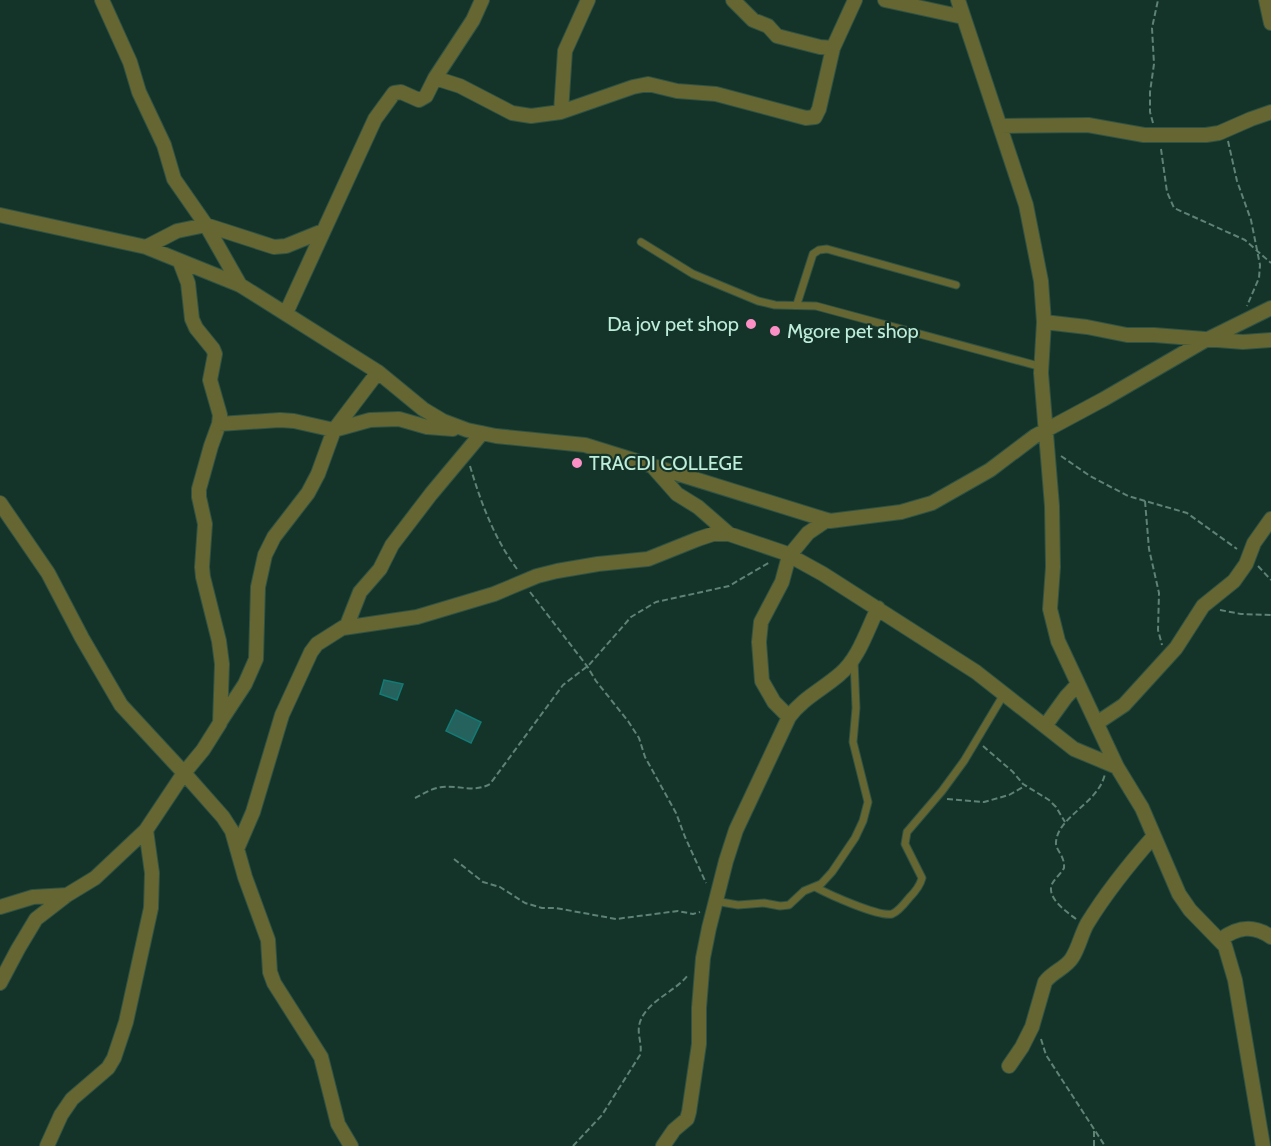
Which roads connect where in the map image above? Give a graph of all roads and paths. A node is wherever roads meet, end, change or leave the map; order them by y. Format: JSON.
{"nodes":[{"id":1,"x":102,"y":0,"type":"edge"},
{"id":2,"x":482,"y":0,"type":"edge"},
{"id":3,"x":588,"y":0,"type":"edge"},
{"id":4,"x":733,"y":0,"type":"edge"},
{"id":5,"x":855,"y":0,"type":"edge"},
{"id":6,"x":885,"y":0,"type":"edge"},
{"id":7,"x":958,"y":0,"type":"edge"},
{"id":8,"x":1158,"y":0,"type":"edge"},
{"id":9,"x":1266,"y":0,"type":"edge"},
{"id":10,"x":963,"y":17,"type":"junction"},
{"id":11,"x":1271,"y":23,"type":"edge"},
{"id":12,"x":833,"y":48,"type":"junction"},
{"id":13,"x":435,"y":78,"type":"junction"},
{"id":14,"x":561,"y":112,"type":"junction"},
{"id":15,"x":1271,"y":112,"type":"edge"},
{"id":16,"x":1001,"y":126,"type":"junction"},
{"id":17,"x":1227,"y":130,"type":"junction"},
{"id":18,"x":1157,"y":135,"type":"junction"},
{"id":19,"x":0,"y":215,"type":"edge"},
{"id":20,"x":206,"y":225,"type":"junction"},
{"id":21,"x":323,"y":231,"type":"junction"},
{"id":22,"x":641,"y":242,"type":"dead end"},
{"id":23,"x":146,"y":247,"type":"junction"},
{"id":24,"x":1257,"y":250,"type":"junction"},
{"id":25,"x":180,"y":262,"type":"junction"},
{"id":26,"x":1271,"y":263,"type":"edge"},
{"id":27,"x":240,"y":285,"type":"junction"},
{"id":28,"x":956,"y":285,"type":"dead end"},
{"id":29,"x":797,"y":304,"type":"junction"},
{"id":30,"x":1271,"y":308,"type":"edge"},
{"id":31,"x":286,"y":313,"type":"junction"},
{"id":32,"x":1243,"y":321,"type":"junction"},
{"id":33,"x":1044,"y":322,"type":"junction"},
{"id":34,"x":1271,"y":340,"type":"edge"},
{"id":35,"x":1204,"y":341,"type":"junction"},
{"id":36,"x":1041,"y":367,"type":"junction"},
{"id":37,"x":378,"y":372,"type":"junction"},
{"id":38,"x":219,"y":424,"type":"junction"},
{"id":39,"x":334,"y":430,"type":"junction"},
{"id":40,"x":467,"y":430,"type":"junction"},
{"id":41,"x":1046,"y":431,"type":"junction"},
{"id":42,"x":482,"y":433,"type":"junction"},
{"id":43,"x":1047,"y":446,"type":"junction"},
{"id":44,"x":467,"y":451,"type":"junction"},
{"id":45,"x":653,"y":466,"type":"junction"},
{"id":46,"x":1145,"y":501,"type":"junction"},
{"id":47,"x":0,"y":503,"type":"edge"},
{"id":48,"x":1271,"y":519,"type":"edge"},
{"id":49,"x":827,"y":520,"type":"junction"},
{"id":50,"x":729,"y":534,"type":"junction"},
{"id":51,"x":787,"y":554,"type":"junction"},
{"id":52,"x":1248,"y":558,"type":"junction"},
{"id":53,"x":1271,"y":580,"type":"edge"},
{"id":54,"x":524,"y":582,"type":"junction"},
{"id":55,"x":1203,"y":606,"type":"junction"},
{"id":56,"x":878,"y":608,"type":"junction"},
{"id":57,"x":1271,"y":615,"type":"edge"},
{"id":58,"x":344,"y":628,"type":"junction"},
{"id":59,"x":854,"y":657,"type":"junction"},
{"id":60,"x":1162,"y":663,"type":"junction"},
{"id":61,"x":587,"y":666,"type":"junction"},
{"id":62,"x":1078,"y":684,"type":"junction"},
{"id":63,"x":1004,"y":694,"type":"junction"},
{"id":64,"x":789,"y":717,"type":"junction"},
{"id":65,"x":220,"y":723,"type":"junction"},
{"id":66,"x":1097,"y":723,"type":"junction"},
{"id":67,"x":1044,"y":726,"type":"junction"},
{"id":68,"x":976,"y":740,"type":"junction"},
{"id":69,"x":1112,"y":765,"type":"junction"},
{"id":70,"x":184,"y":773,"type":"junction"},
{"id":71,"x":1025,"y":786,"type":"junction"},
{"id":72,"x":415,"y":798,"type":"dead end"},
{"id":73,"x":933,"y":802,"type":"junction"},
{"id":74,"x":1065,"y":822,"type":"junction"},
{"id":75,"x":146,"y":830,"type":"junction"},
{"id":76,"x":1154,"y":836,"type":"junction"},
{"id":77,"x":237,"y":849,"type":"junction"},
{"id":78,"x":454,"y":859,"type":"dead end"},
{"id":79,"x":815,"y":887,"type":"junction"},
{"id":80,"x":67,"y":895,"type":"junction"},
{"id":81,"x":715,"y":902,"type":"junction"},
{"id":82,"x":0,"y":907,"type":"edge"},
{"id":83,"x":1087,"y":925,"type":"junction"},
{"id":84,"x":1271,"y":938,"type":"edge"},
{"id":85,"x":1220,"y":940,"type":"junction"},
{"id":86,"x":704,"y":958,"type":"junction"},
{"id":87,"x":0,"y":983,"type":"edge"},
{"id":88,"x":1035,"y":1020,"type":"junction"},
{"id":89,"x":1009,"y":1066,"type":"dead end"},
{"id":90,"x":1094,"y":1130,"type":"junction"},
{"id":91,"x":47,"y":1146,"type":"edge"},
{"id":92,"x":351,"y":1146,"type":"edge"},
{"id":93,"x":573,"y":1146,"type":"edge"},
{"id":94,"x":663,"y":1146,"type":"edge"},
{"id":95,"x":1094,"y":1146,"type":"edge"},
{"id":96,"x":1106,"y":1146,"type":"edge"},
{"id":97,"x":1263,"y":1146,"type":"edge"}],
"edges":[{"from":1,"to":20,"type":"street"},
{"from":2,"to":13,"type":"street"},
{"from":3,"to":14,"type":"street"},
{"from":4,"to":12,"type":"street"},
{"from":5,"to":12,"type":"street"},
{"from":6,"to":10,"type":"street"},
{"from":7,"to":10,"type":"street"},
{"from":8,"to":18,"type":"path"},
{"from":9,"to":11,"type":"street"},
{"from":10,"to":16,"type":"street"},
{"from":12,"to":14,"type":"street"},
{"from":13,"to":14,"type":"street"},
{"from":13,"to":21,"type":"street"},
{"from":15,"to":17,"type":"street"},
{"from":16,"to":18,"type":"street"},
{"from":16,"to":33,"type":"street"},
{"from":17,"to":18,"type":"street"},
{"from":17,"to":24,"type":"path"},
{"from":18,"to":24,"type":"path"},
{"from":19,"to":23,"type":"street"},
{"from":20,"to":21,"type":"street"},
{"from":20,"to":23,"type":"street"},
{"from":20,"to":27,"type":"street"},
{"from":21,"to":31,"type":"street"},
{"from":22,"to":29,"type":"lane"},
{"from":23,"to":25,"type":"street"},
{"from":24,"to":26,"type":"path"},
{"from":24,"to":32,"type":"path"},
{"from":25,"to":27,"type":"street"},
{"from":25,"to":38,"type":"street"},
{"from":27,"to":31,"type":"street"},
{"from":28,"to":29,"type":"lane"},
{"from":29,"to":36,"type":"lane"},
{"from":30,"to":32,"type":"street"},
{"from":31,"to":37,"type":"street"},
{"from":32,"to":35,"type":"street"},
{"from":33,"to":35,"type":"street"},
{"from":33,"to":36,"type":"street"},
{"from":34,"to":35,"type":"street"},
{"from":35,"to":41,"type":"street"},
{"from":36,"to":41,"type":"street"},
{"from":37,"to":39,"type":"street"},
{"from":37,"to":40,"type":"street"},
{"from":38,"to":39,"type":"street"},
{"from":38,"to":65,"type":"street"},
{"from":39,"to":40,"type":"street"},
{"from":39,"to":65,"type":"street"},
{"from":40,"to":42,"type":"street"},
{"from":41,"to":43,"type":"street"},
{"from":41,"to":49,"type":"street"},
{"from":42,"to":44,"type":"street"},
{"from":42,"to":45,"type":"street"},
{"from":43,"to":46,"type":"path"},
{"from":43,"to":62,"type":"street"},
{"from":44,"to":54,"type":"path"},
{"from":44,"to":58,"type":"street"},
{"from":45,"to":49,"type":"street"},
{"from":45,"to":50,"type":"street"},
{"from":46,"to":52,"type":"path"},
{"from":46,"to":60,"type":"path"},
{"from":47,"to":70,"type":"street"},
{"from":48,"to":52,"type":"street"},
{"from":49,"to":51,"type":"street"},
{"from":50,"to":51,"type":"street"},
{"from":50,"to":54,"type":"street"},
{"from":51,"to":56,"type":"street"},
{"from":51,"to":61,"type":"path"},
{"from":51,"to":64,"type":"street"},
{"from":52,"to":53,"type":"path"},
{"from":52,"to":55,"type":"street"},
{"from":54,"to":58,"type":"street"},
{"from":54,"to":61,"type":"path"},
{"from":55,"to":57,"type":"path"},
{"from":55,"to":60,"type":"street"},
{"from":56,"to":59,"type":"street"},
{"from":56,"to":63,"type":"street"},
{"from":58,"to":77,"type":"street"},
{"from":59,"to":64,"type":"street"},
{"from":59,"to":79,"type":"lane"},
{"from":60,"to":66,"type":"street"},
{"from":61,"to":72,"type":"path"},
{"from":61,"to":81,"type":"path"},
{"from":62,"to":66,"type":"street"},
{"from":62,"to":67,"type":"street"},
{"from":63,"to":67,"type":"street"},
{"from":63,"to":68,"type":"lane"},
{"from":64,"to":81,"type":"street"},
{"from":65,"to":70,"type":"street"},
{"from":66,"to":69,"type":"street"},
{"from":67,"to":69,"type":"street"},
{"from":68,"to":71,"type":"path"},
{"from":68,"to":73,"type":"lane"},
{"from":69,"to":74,"type":"path"},
{"from":69,"to":76,"type":"street"},
{"from":70,"to":75,"type":"street"},
{"from":70,"to":77,"type":"street"},
{"from":71,"to":73,"type":"path"},
{"from":71,"to":74,"type":"path"},
{"from":73,"to":79,"type":"lane"},
{"from":74,"to":83,"type":"path"},
{"from":75,"to":80,"type":"street"},
{"from":75,"to":91,"type":"street"},
{"from":76,"to":83,"type":"street"},
{"from":76,"to":85,"type":"street"},
{"from":77,"to":92,"type":"street"},
{"from":78,"to":81,"type":"path"},
{"from":79,"to":81,"type":"lane"},
{"from":80,"to":82,"type":"street"},
{"from":80,"to":87,"type":"street"},
{"from":81,"to":86,"type":"street"},
{"from":83,"to":88,"type":"street"},
{"from":84,"to":85,"type":"street"},
{"from":85,"to":97,"type":"street"},
{"from":86,"to":93,"type":"path"},
{"from":86,"to":94,"type":"street"},
{"from":88,"to":89,"type":"street"},
{"from":88,"to":90,"type":"path"},
{"from":90,"to":95,"type":"path"},
{"from":90,"to":96,"type":"path"}]}
